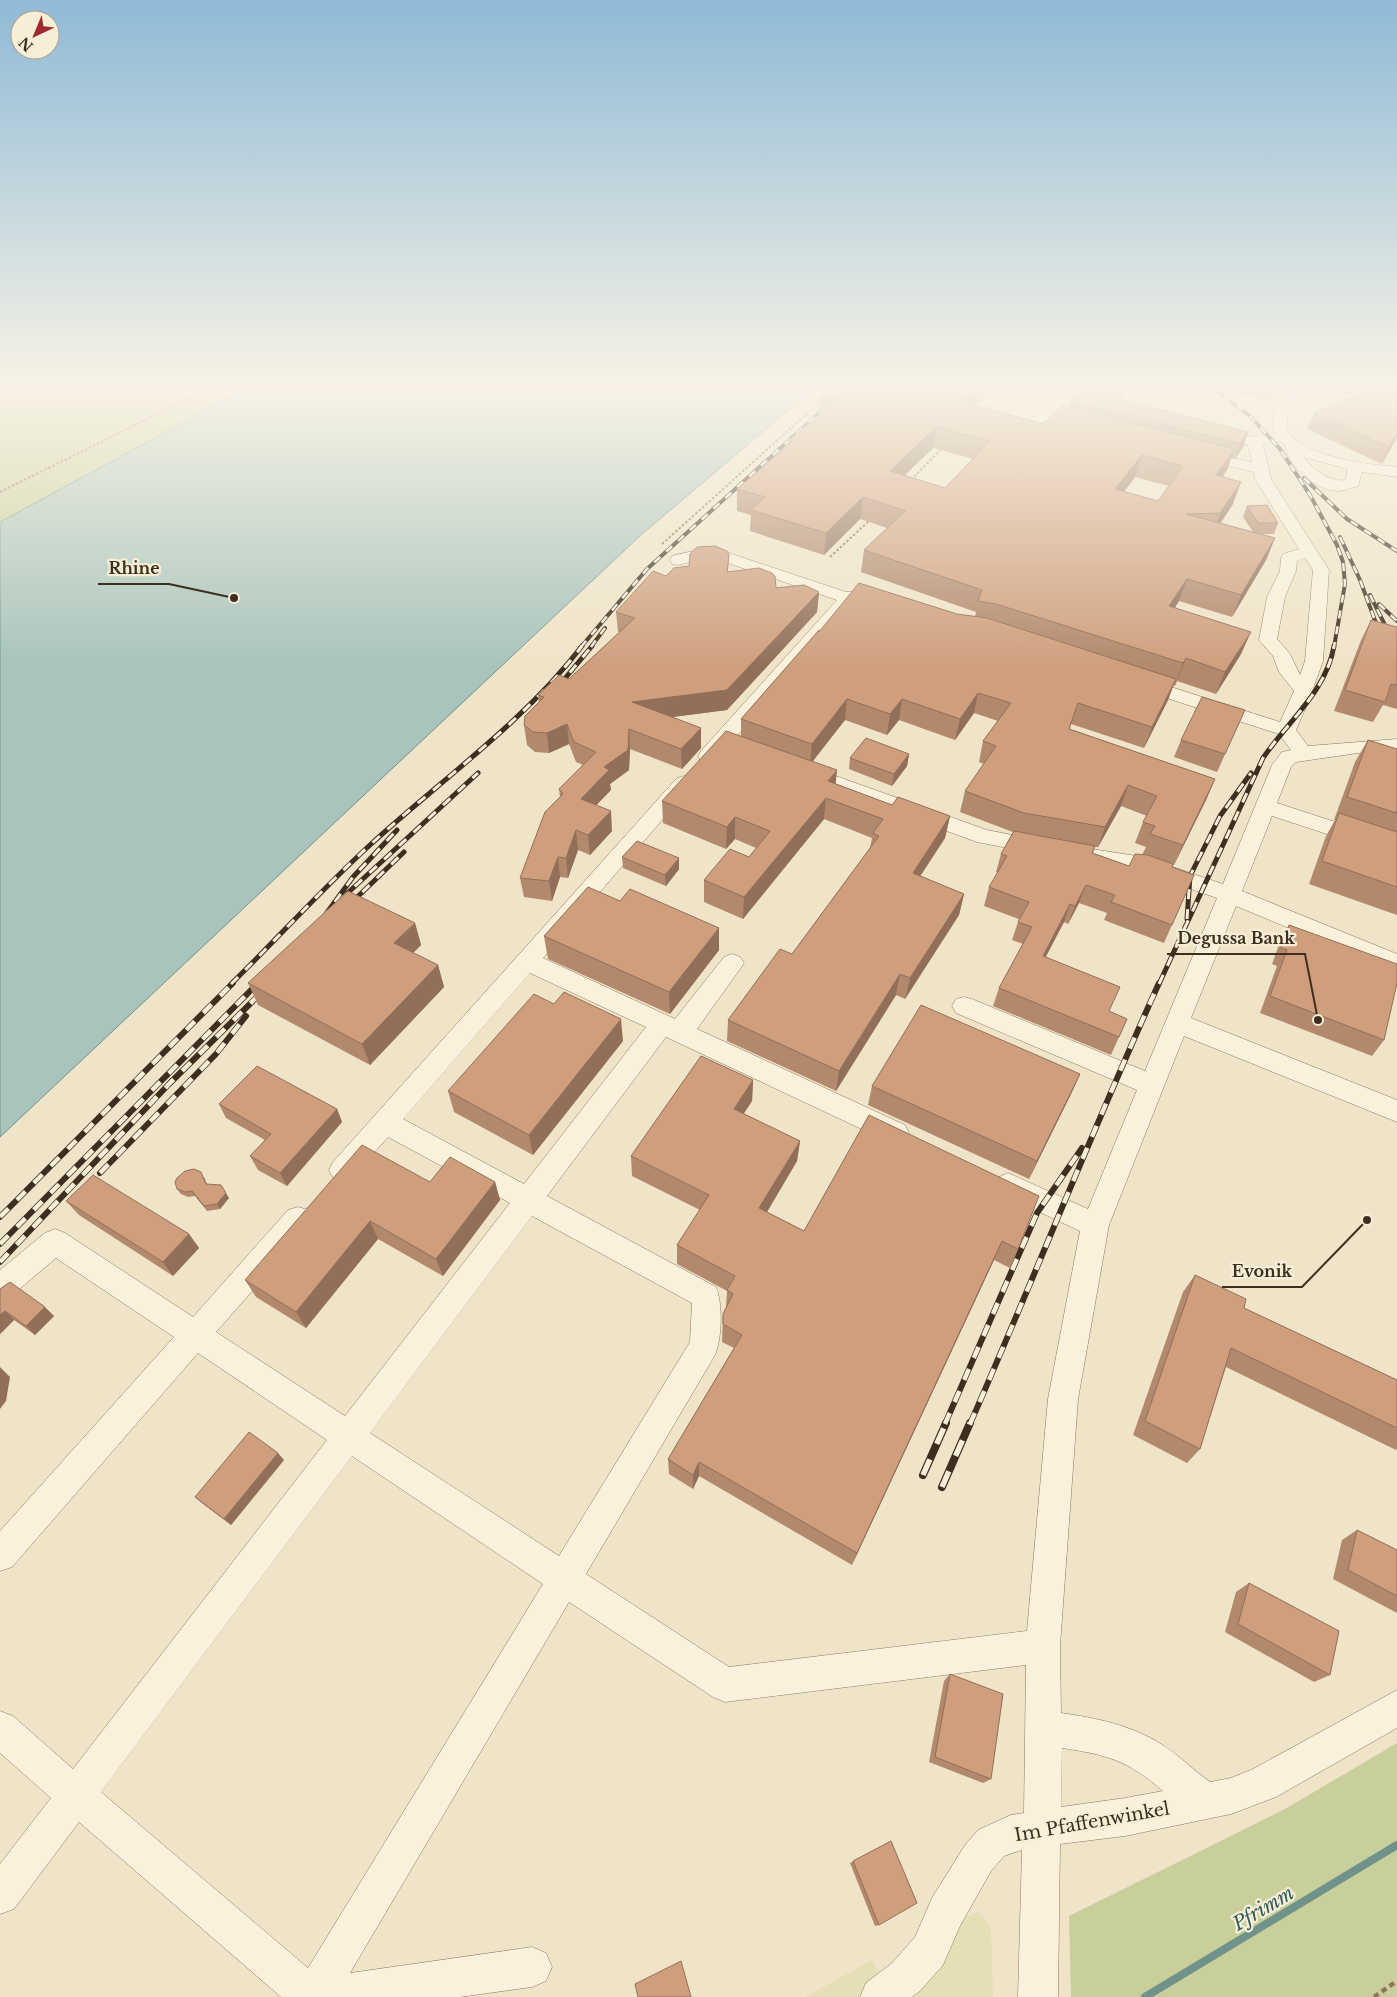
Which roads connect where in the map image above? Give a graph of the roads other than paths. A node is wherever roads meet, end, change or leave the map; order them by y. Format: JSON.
{"nodes":[{"id":1,"x":1264,"y":480,"type":"edge"},
{"id":2,"x":1323,"y":480,"type":"edge"},
{"id":3,"x":1353,"y":480,"type":"edge"},
{"id":4,"x":1309,"y":551,"type":"junction"},
{"id":5,"x":678,"y":560,"type":"dead end"},
{"id":6,"x":1125,"y":678,"type":"edge"},
{"id":7,"x":1300,"y":698,"type":"junction"},
{"id":8,"x":1286,"y":730,"type":"junction"},
{"id":9,"x":1397,"y":745,"type":"edge"},
{"id":10,"x":1303,"y":753,"type":"junction"},
{"id":11,"x":786,"y":766,"type":"edge"},
{"id":12,"x":1265,"y":806,"type":"junction"},
{"id":13,"x":1397,"y":850,"type":"edge"},
{"id":14,"x":1229,"y":894,"type":"junction"},
{"id":15,"x":527,"y":961,"type":"junction"},
{"id":16,"x":732,"y":963,"type":"dead end"},
{"id":17,"x":1397,"y":964,"type":"edge"},
{"id":18,"x":964,"y":1006,"type":"dead end"},
{"id":19,"x":1177,"y":1023,"type":"junction"},
{"id":20,"x":669,"y":1027,"type":"junction"},
{"id":21,"x":1152,"y":1085,"type":"junction"},
{"id":22,"x":1397,"y":1111,"type":"edge"},
{"id":23,"x":384,"y":1122,"type":"junction"},
{"id":24,"x":919,"y":1143,"type":"edge"},
{"id":25,"x":990,"y":1176,"type":"edge"},
{"id":26,"x":529,"y":1200,"type":"junction"},
{"id":27,"x":1095,"y":1225,"type":"junction"},
{"id":28,"x":0,"y":1288,"type":"edge"},
{"id":29,"x":195,"y":1336,"type":"junction"},
{"id":30,"x":349,"y":1437,"type":"junction"},
{"id":31,"x":0,"y":1555,"type":"edge"},
{"id":32,"x":564,"y":1579,"type":"junction"},
{"id":33,"x":1043,"y":1646,"type":"junction"},
{"id":34,"x":1397,"y":1708,"type":"edge"},
{"id":35,"x":1044,"y":1718,"type":"junction"},
{"id":36,"x":0,"y":1729,"type":"edge"},
{"id":37,"x":76,"y":1795,"type":"junction"},
{"id":38,"x":1206,"y":1800,"type":"junction"},
{"id":39,"x":1041,"y":1828,"type":"junction"},
{"id":40,"x":0,"y":1896,"type":"edge"},
{"id":41,"x":532,"y":1967,"type":"dead end"},
{"id":42,"x":312,"y":1997,"type":"edge"},
{"id":43,"x":321,"y":1997,"type":"edge"},
{"id":44,"x":880,"y":1997,"type":"edge"},
{"id":45,"x":1038,"y":1997,"type":"edge"}],
"edges":[{"from":1,"to":4,"type":"street"},
{"from":2,"to":3,"type":"street"},
{"from":4,"to":7,"type":"street"},
{"from":4,"to":7,"type":"street"},
{"from":5,"to":15,"type":"street"},
{"from":6,"to":8,"type":"street"},
{"from":7,"to":8,"type":"street"},
{"from":8,"to":10,"type":"street"},
{"from":9,"to":10,"type":"street"},
{"from":10,"to":12,"type":"street"},
{"from":11,"to":14,"type":"street"},
{"from":12,"to":13,"type":"street"},
{"from":12,"to":14,"type":"street"},
{"from":14,"to":17,"type":"street"},
{"from":14,"to":19,"type":"street"},
{"from":15,"to":20,"type":"street"},
{"from":15,"to":23,"type":"street"},
{"from":16,"to":20,"type":"street"},
{"from":18,"to":21,"type":"street"},
{"from":19,"to":21,"type":"street"},
{"from":19,"to":22,"type":"street"},
{"from":20,"to":24,"type":"street"},
{"from":20,"to":26,"type":"street"},
{"from":21,"to":27,"type":"street"},
{"from":23,"to":26,"type":"street"},
{"from":23,"to":29,"type":"street"},
{"from":25,"to":27,"type":"street"},
{"from":26,"to":30,"type":"street"},
{"from":26,"to":32,"type":"street"},
{"from":27,"to":33,"type":"street"},
{"from":28,"to":29,"type":"street"},
{"from":29,"to":30,"type":"street"},
{"from":29,"to":31,"type":"street"},
{"from":30,"to":32,"type":"street"},
{"from":30,"to":37,"type":"street"},
{"from":32,"to":33,"type":"street"},
{"from":32,"to":42,"type":"street"},
{"from":33,"to":35,"type":"street"},
{"from":34,"to":38,"type":"street","name":"Im Pfaffenwinkel"},
{"from":35,"to":38,"type":"street","name":"Im Pfaffenwinkel"},
{"from":35,"to":39,"type":"street"},
{"from":36,"to":37,"type":"street"},
{"from":37,"to":40,"type":"street"},
{"from":37,"to":42,"type":"street"},
{"from":38,"to":39,"type":"street","name":"Im Pfaffenwinkel"},
{"from":39,"to":44,"type":"street","name":"Im Pfaffenwinkel"},
{"from":39,"to":45,"type":"street"},
{"from":41,"to":43,"type":"street"}]}
